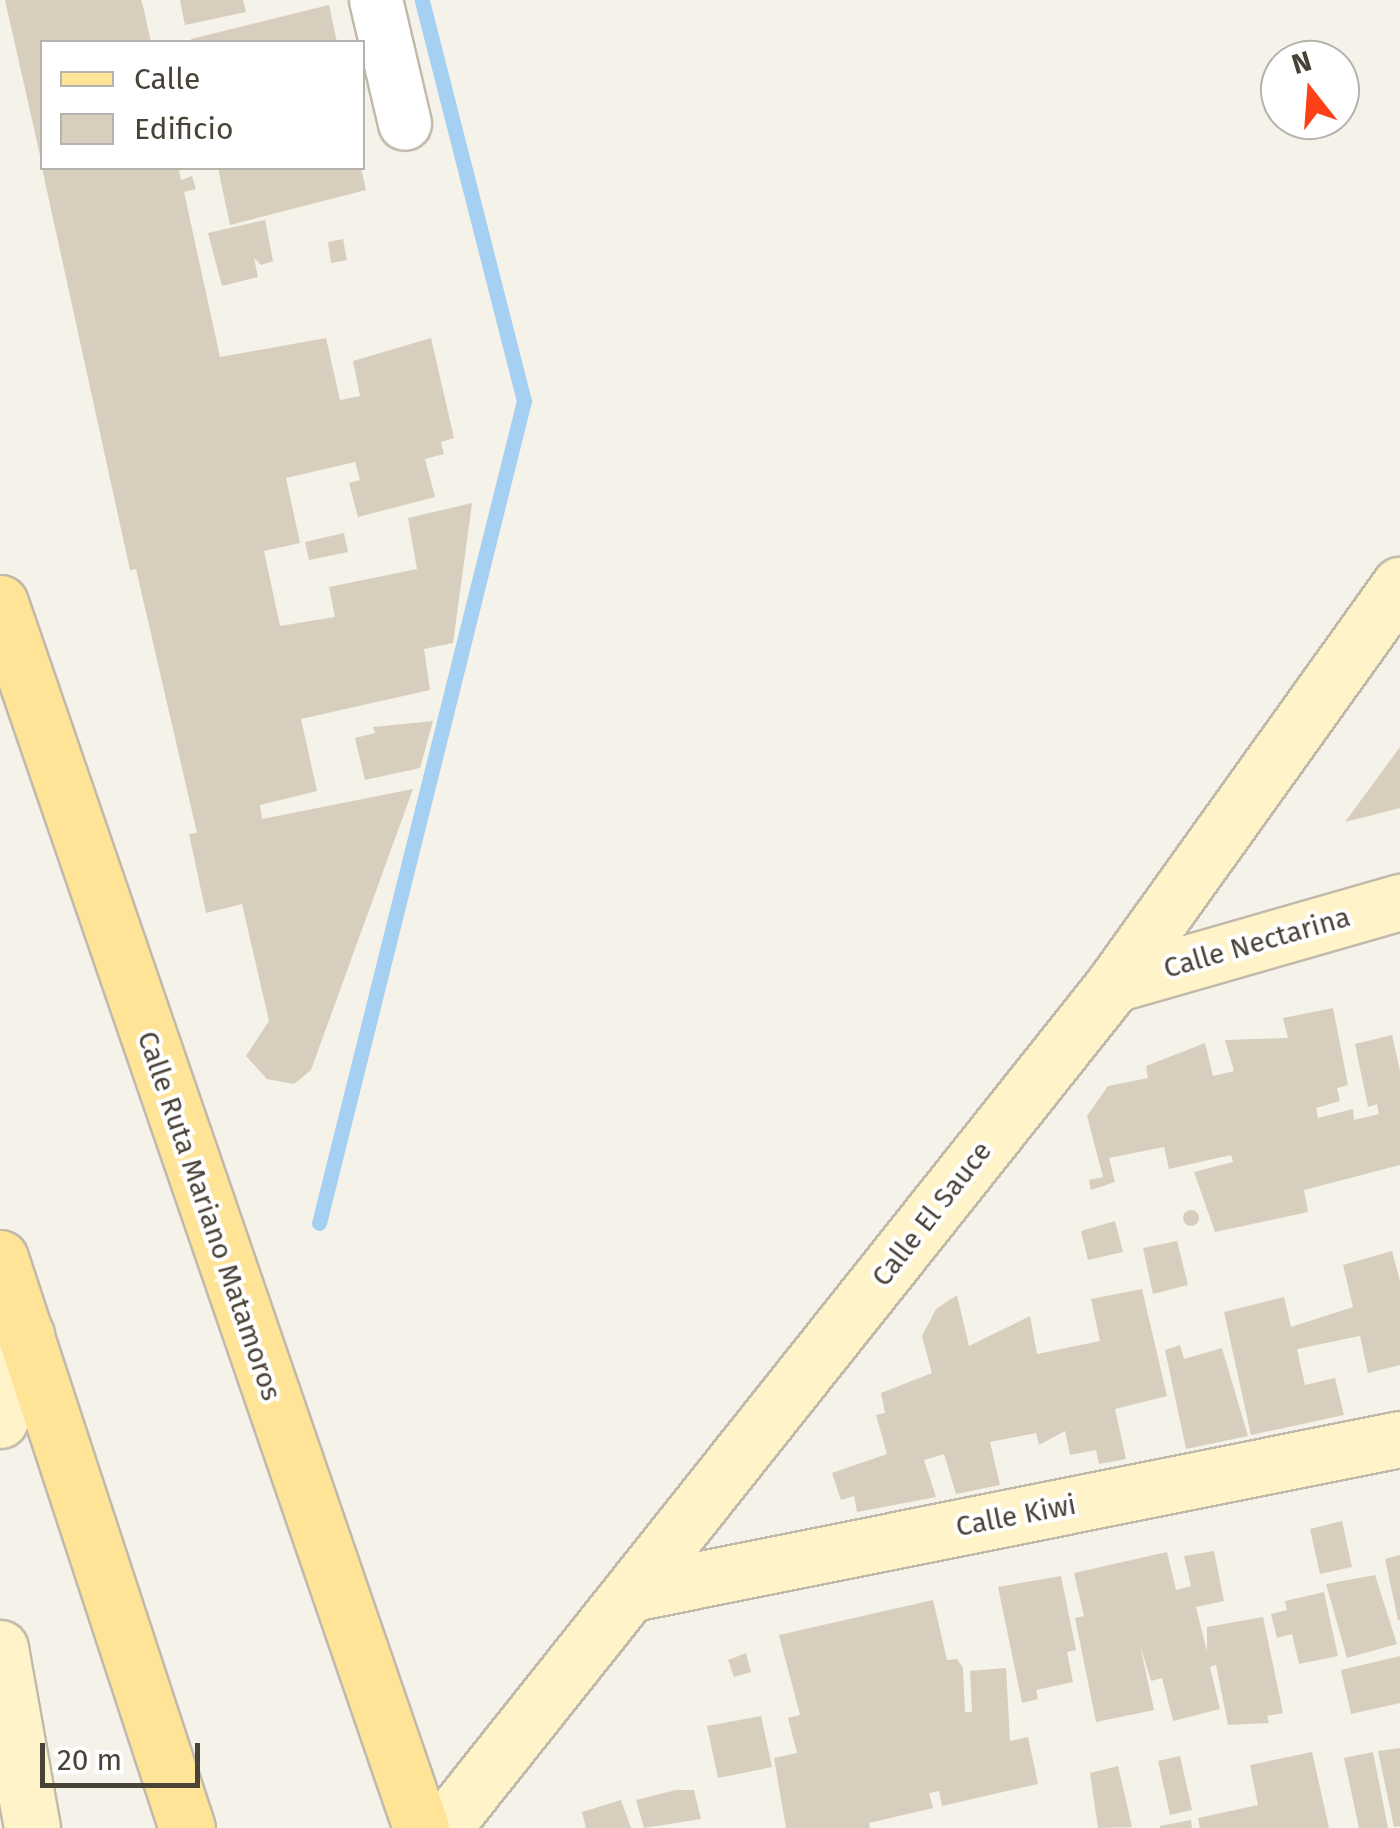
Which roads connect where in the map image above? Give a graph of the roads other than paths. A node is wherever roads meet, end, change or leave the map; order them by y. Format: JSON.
{"nodes":[{"id":1,"x":376,"y":0,"type":"edge"},
{"id":2,"x":406,"y":124,"type":"dead end"},
{"id":3,"x":1400,"y":586,"type":"edge"},
{"id":4,"x":2,"y":623,"type":"edge"},
{"id":5,"x":1400,"y":902,"type":"edge"},
{"id":6,"x":1114,"y":984,"type":"junction"},
{"id":7,"x":0,"y":1258,"type":"edge"},
{"id":8,"x":26,"y":1335,"type":"junction"},
{"id":9,"x":0,"y":1420,"type":"edge"},
{"id":10,"x":1400,"y":1439,"type":"edge"},
{"id":11,"x":632,"y":1594,"type":"junction"},
{"id":12,"x":0,"y":1648,"type":"edge"},
{"id":13,"x":32,"y":1828,"type":"edge"},
{"id":14,"x":187,"y":1828,"type":"edge"},
{"id":15,"x":420,"y":1828,"type":"edge"},
{"id":16,"x":444,"y":1828,"type":"edge"}],
"edges":[{"from":1,"to":2,"type":"street"},
{"from":3,"to":6,"type":"street","name":"Calle El Sauce"},
{"from":4,"to":15,"type":"main road","name":"Calle Ruta Mariano Matamoros"},
{"from":5,"to":6,"type":"street","name":"Calle Nectarina"},
{"from":6,"to":11,"type":"street","name":"Calle El Sauce"},
{"from":7,"to":8,"type":"main road"},
{"from":8,"to":9,"type":"street"},
{"from":8,"to":14,"type":"main road"},
{"from":10,"to":11,"type":"street","name":"Calle Kiwi"},
{"from":11,"to":16,"type":"street","name":"Calle El Sauce"},
{"from":12,"to":13,"type":"street"}]}
